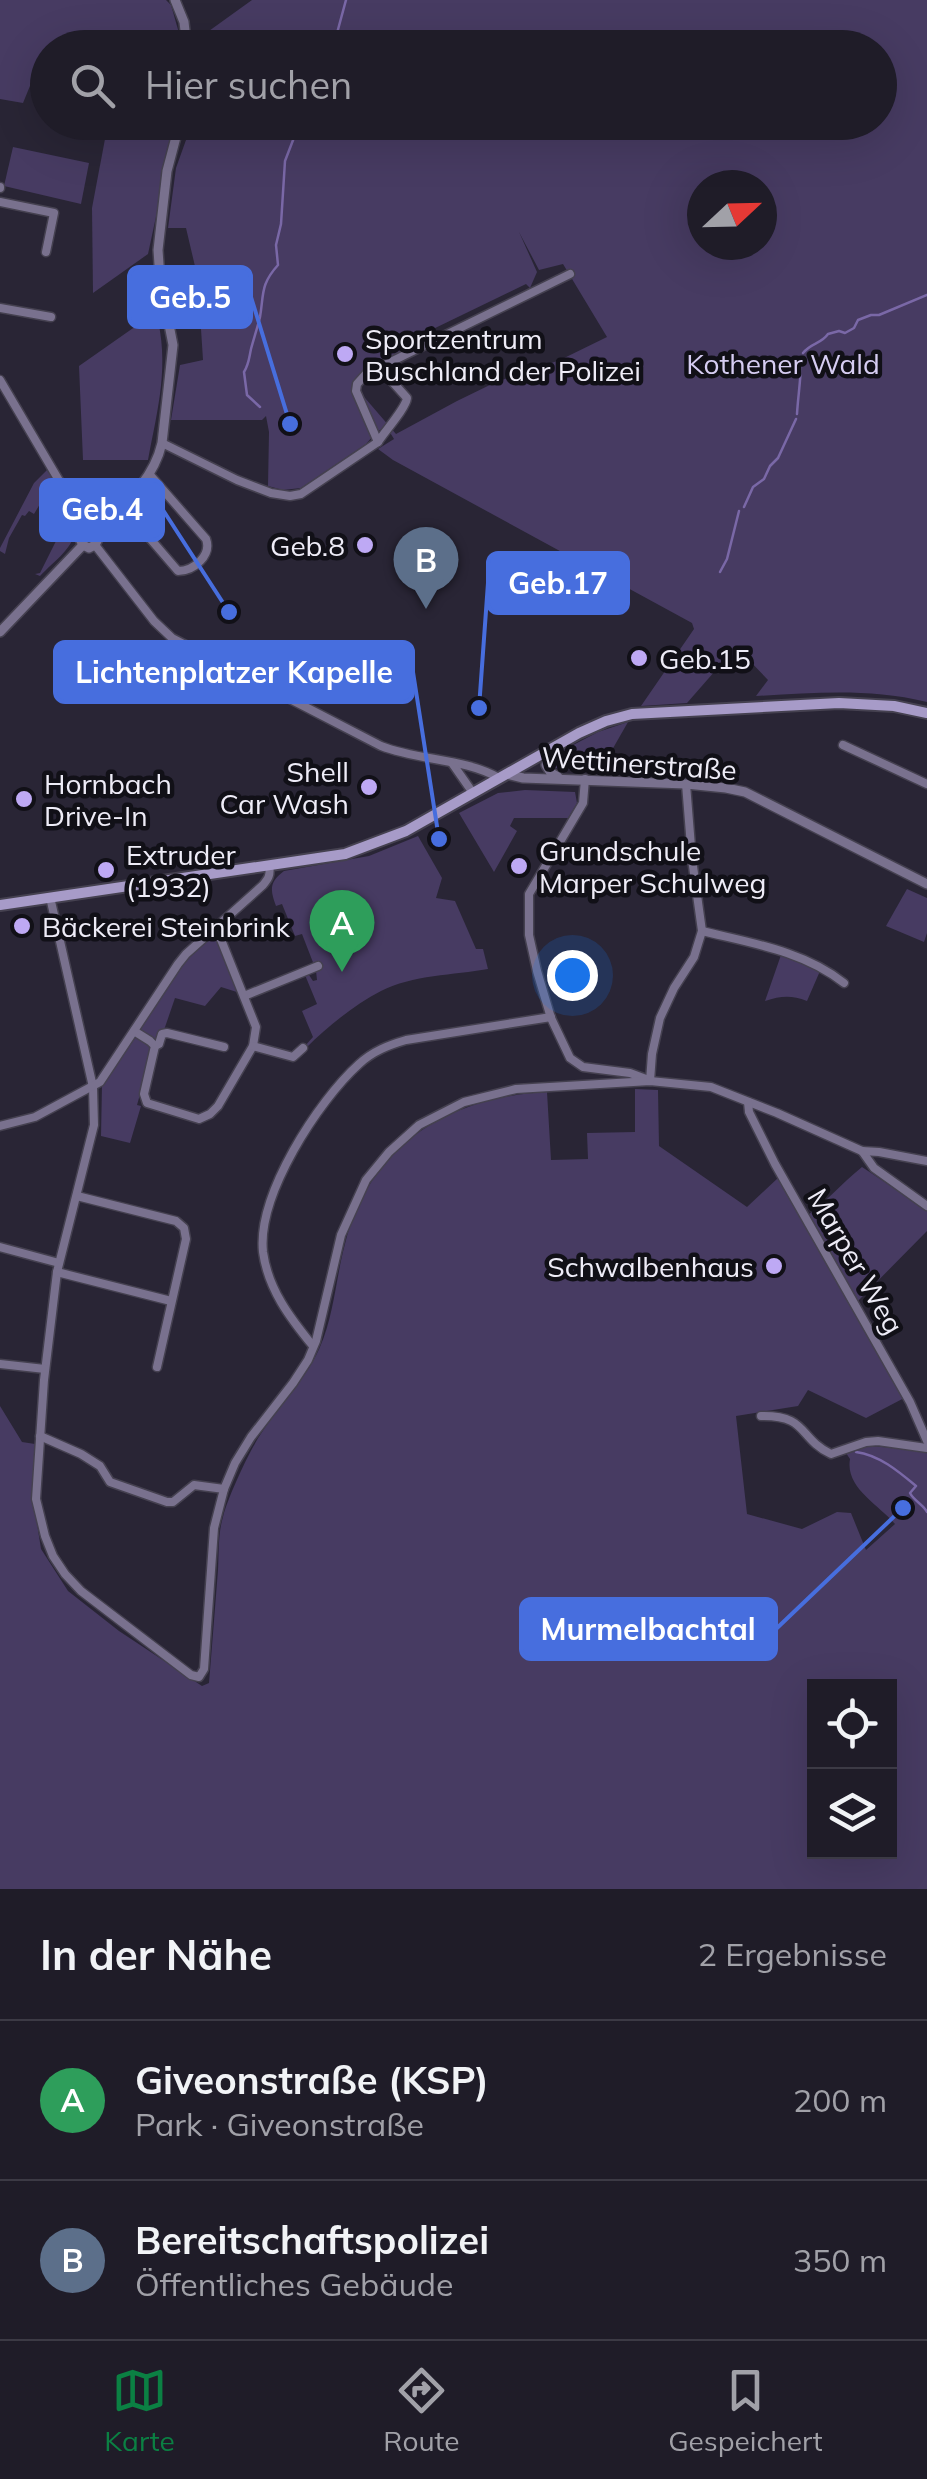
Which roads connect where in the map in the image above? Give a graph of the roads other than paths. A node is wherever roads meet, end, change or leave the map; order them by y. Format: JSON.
{"nodes":[{"id":1,"x":175,"y":0,"type":"edge"},
{"id":2,"x":185,"y":30,"type":"edge"},
{"id":3,"x":175,"y":140,"type":"edge"},
{"id":4,"x":0,"y":202,"type":"edge"},
{"id":5,"x":46,"y":252,"type":"dead end"},
{"id":6,"x":570,"y":274,"type":"dead end"},
{"id":7,"x":0,"y":308,"type":"edge"},
{"id":8,"x":51,"y":316,"type":"dead end"},
{"id":9,"x":379,"y":367,"type":"junction"},
{"id":10,"x":0,"y":380,"type":"edge"},
{"id":11,"x":378,"y":442,"type":"junction"},
{"id":12,"x":162,"y":443,"type":"junction"},
{"id":13,"x":150,"y":475,"type":"junction"},
{"id":14,"x":122,"y":506,"type":"junction"},
{"id":15,"x":90,"y":531,"type":"junction"},
{"id":16,"x":82,"y":545,"type":"junction"},
{"id":17,"x":95,"y":545,"type":"junction"},
{"id":18,"x":0,"y":632,"type":"edge"},
{"id":19,"x":927,"y":712,"type":"edge"},
{"id":20,"x":843,"y":745,"type":"dead end"},
{"id":21,"x":549,"y":750,"type":"junction"},
{"id":22,"x":452,"y":764,"type":"junction"},
{"id":23,"x":503,"y":776,"type":"junction"},
{"id":24,"x":561,"y":779,"type":"junction"},
{"id":25,"x":585,"y":780,"type":"junction"},
{"id":26,"x":686,"y":784,"type":"junction"},
{"id":27,"x":927,"y":784,"type":"edge"},
{"id":28,"x":472,"y":793,"type":"junction"},
{"id":29,"x":269,"y":866,"type":"junction"},
{"id":30,"x":927,"y":884,"type":"edge"},
{"id":31,"x":50,"y":897,"type":"junction"},
{"id":32,"x":0,"y":905,"type":"edge"},
{"id":33,"x":216,"y":927,"type":"junction"},
{"id":34,"x":702,"y":931,"type":"junction"},
{"id":35,"x":314,"y":972,"type":"dead end"},
{"id":36,"x":844,"y":983,"type":"dead end"},
{"id":37,"x":244,"y":996,"type":"junction"},
{"id":38,"x":551,"y":1017,"type":"junction"},
{"id":39,"x":134,"y":1031,"type":"junction"},
{"id":40,"x":155,"y":1046,"type":"junction"},
{"id":41,"x":253,"y":1046,"type":"junction"},
{"id":42,"x":224,"y":1047,"type":"dead end"},
{"id":43,"x":302,"y":1048,"type":"dead end"},
{"id":44,"x":650,"y":1080,"type":"junction"},
{"id":45,"x":93,"y":1086,"type":"junction"},
{"id":46,"x":748,"y":1102,"type":"junction"},
{"id":47,"x":0,"y":1126,"type":"edge"},
{"id":48,"x":862,"y":1151,"type":"junction"},
{"id":49,"x":927,"y":1160,"type":"edge"},
{"id":50,"x":77,"y":1196,"type":"junction"},
{"id":51,"x":927,"y":1206,"type":"edge"},
{"id":52,"x":0,"y":1247,"type":"edge"},
{"id":53,"x":58,"y":1267,"type":"junction"},
{"id":54,"x":171,"y":1302,"type":"junction"},
{"id":55,"x":313,"y":1346,"type":"junction"},
{"id":56,"x":0,"y":1364,"type":"edge"},
{"id":57,"x":157,"y":1367,"type":"dead end"},
{"id":58,"x":45,"y":1369,"type":"junction"},
{"id":59,"x":760,"y":1416,"type":"dead end"},
{"id":60,"x":40,"y":1436,"type":"junction"},
{"id":61,"x":927,"y":1445,"type":"edge"},
{"id":62,"x":224,"y":1489,"type":"junction"}],
"edges":[{"from":1,"to":2,"type":"street"},
{"from":3,"to":12,"type":"street"},
{"from":4,"to":5,"type":"street"},
{"from":6,"to":9,"type":"street"},
{"from":7,"to":8,"type":"street"},
{"from":9,"to":11,"type":"street"},
{"from":9,"to":11,"type":"street"},
{"from":10,"to":15,"type":"street"},
{"from":11,"to":12,"type":"street"},
{"from":12,"to":13,"type":"street"},
{"from":13,"to":14,"type":"street"},
{"from":13,"to":14,"type":"street"},
{"from":14,"to":15,"type":"street"},
{"from":15,"to":16,"type":"street"},
{"from":15,"to":17,"type":"street"},
{"from":16,"to":17,"type":"street"},
{"from":16,"to":18,"type":"street"},
{"from":17,"to":22,"type":"street"},
{"from":19,"to":21,"type":"main road"},
{"from":20,"to":27,"type":"street"},
{"from":21,"to":23,"type":"main road"},
{"from":21,"to":24,"type":"street"},
{"from":22,"to":23,"type":"street"},
{"from":22,"to":28,"type":"street"},
{"from":23,"to":24,"type":"street","name":"Wettinerstraße"},
{"from":23,"to":28,"type":"main road"},
{"from":24,"to":25,"type":"street","name":"Wettinerstraße"},
{"from":25,"to":26,"type":"street","name":"Wettinerstraße"},
{"from":25,"to":38,"type":"street"},
{"from":26,"to":30,"type":"street","name":"Wettinerstraße"},
{"from":26,"to":34,"type":"street"},
{"from":28,"to":29,"type":"main road"},
{"from":29,"to":31,"type":"main road"},
{"from":29,"to":33,"type":"street"},
{"from":31,"to":32,"type":"main road"},
{"from":31,"to":45,"type":"street"},
{"from":33,"to":37,"type":"street"},
{"from":33,"to":39,"type":"street"},
{"from":34,"to":36,"type":"street"},
{"from":34,"to":44,"type":"street"},
{"from":35,"to":37,"type":"street"},
{"from":37,"to":41,"type":"street"},
{"from":38,"to":44,"type":"street"},
{"from":38,"to":55,"type":"street"},
{"from":39,"to":40,"type":"street"},
{"from":39,"to":45,"type":"street"},
{"from":40,"to":41,"type":"street"},
{"from":40,"to":42,"type":"street"},
{"from":41,"to":43,"type":"street"},
{"from":44,"to":46,"type":"street"},
{"from":44,"to":55,"type":"street"},
{"from":45,"to":47,"type":"street"},
{"from":45,"to":50,"type":"street"},
{"from":46,"to":48,"type":"street"},
{"from":46,"to":61,"type":"street","name":"Marper Weg"},
{"from":48,"to":49,"type":"street"},
{"from":48,"to":51,"type":"street"},
{"from":50,"to":53,"type":"street"},
{"from":50,"to":54,"type":"street"},
{"from":52,"to":53,"type":"street"},
{"from":53,"to":54,"type":"street"},
{"from":53,"to":58,"type":"street"},
{"from":54,"to":57,"type":"street"},
{"from":55,"to":62,"type":"street"},
{"from":56,"to":58,"type":"street"},
{"from":58,"to":60,"type":"street"},
{"from":59,"to":61,"type":"street"},
{"from":60,"to":62,"type":"street"},
{"from":60,"to":62,"type":"street"}]}
